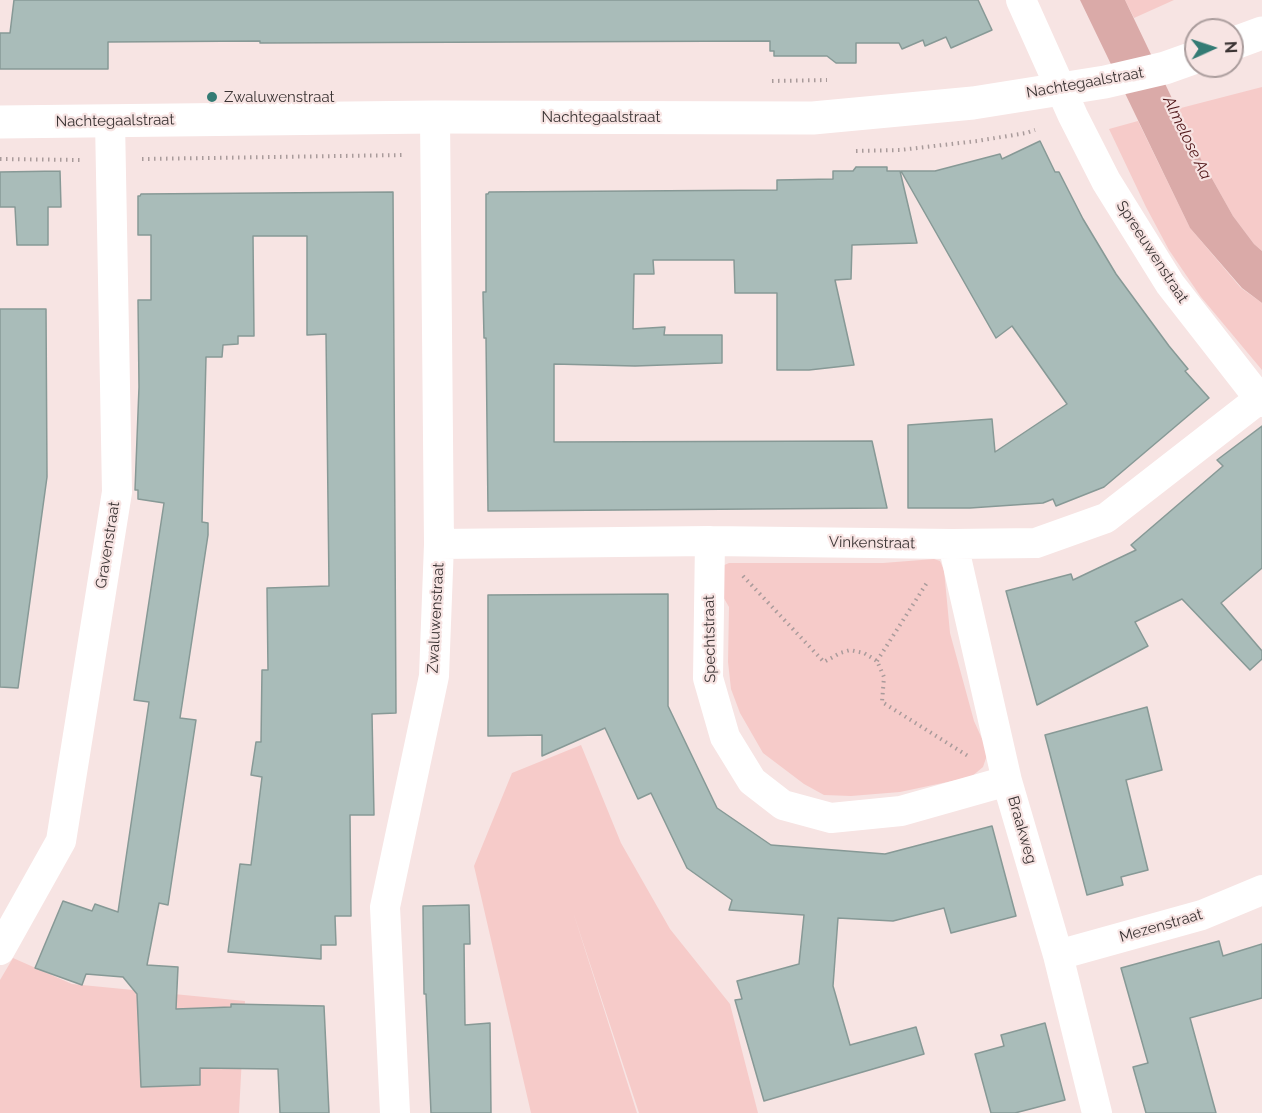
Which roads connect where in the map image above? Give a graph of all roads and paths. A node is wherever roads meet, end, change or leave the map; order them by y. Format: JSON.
{"nodes":[{"id":1,"x":1021,"y":0,"type":"edge"},
{"id":2,"x":1262,"y":33,"type":"edge"},
{"id":3,"x":1244,"y":40,"type":"edge"},
{"id":4,"x":1184,"y":61,"type":"edge"},
{"id":5,"x":832,"y":80,"type":"dead end"},
{"id":6,"x":765,"y":81,"type":"dead end"},
{"id":7,"x":1062,"y":89,"type":"junction"},
{"id":8,"x":435,"y":117,"type":"junction"},
{"id":9,"x":110,"y":121,"type":"junction"},
{"id":10,"x":0,"y":122,"type":"edge"},
{"id":11,"x":1261,"y":401,"type":"edge"},
{"id":12,"x":710,"y":541,"type":"junction"},
{"id":13,"x":440,"y":544,"type":"junction"},
{"id":14,"x":953,"y":544,"type":"junction"},
{"id":15,"x":877,"y":661,"type":"junction"},
{"id":16,"x":1007,"y":781,"type":"junction"},
{"id":17,"x":1262,"y":890,"type":"edge"},
{"id":18,"x":0,"y":950,"type":"edge"},
{"id":19,"x":1058,"y":956,"type":"junction"},
{"id":20,"x":395,"y":1113,"type":"edge"},
{"id":21,"x":1097,"y":1113,"type":"edge"}],
"edges":[{"from":1,"to":7,"type":"street","name":"Spreeuwenstraat"},
{"from":2,"to":3,"type":"street"},
{"from":4,"to":7,"type":"street","name":"Nachtegaalstraat"},
{"from":5,"to":6,"type":"path"},
{"from":7,"to":8,"type":"street","name":"Nachtegaalstraat"},
{"from":7,"to":11,"type":"street","name":"Spreeuwenstraat"},
{"from":8,"to":9,"type":"street","name":"Nachtegaalstraat"},
{"from":8,"to":13,"type":"street","name":"Zwaluwenstraat"},
{"from":9,"to":10,"type":"street","name":"Nachtegaalstraat"},
{"from":9,"to":18,"type":"street","name":"Gravenstraat"},
{"from":11,"to":14,"type":"street","name":"Vinkenstraat"},
{"from":12,"to":13,"type":"street","name":"Vinkenstraat"},
{"from":12,"to":14,"type":"street","name":"Vinkenstraat"},
{"from":12,"to":15,"type":"path"},
{"from":12,"to":16,"type":"street","name":"Spechtstraat"},
{"from":13,"to":20,"type":"street","name":"Zwaluwenstraat"},
{"from":14,"to":15,"type":"path"},
{"from":14,"to":16,"type":"street","name":"Braakweg"},
{"from":15,"to":16,"type":"path"},
{"from":16,"to":19,"type":"street","name":"Braakweg"},
{"from":17,"to":19,"type":"street","name":"Mezenstraat"},
{"from":19,"to":21,"type":"street","name":"Braakweg"}]}
